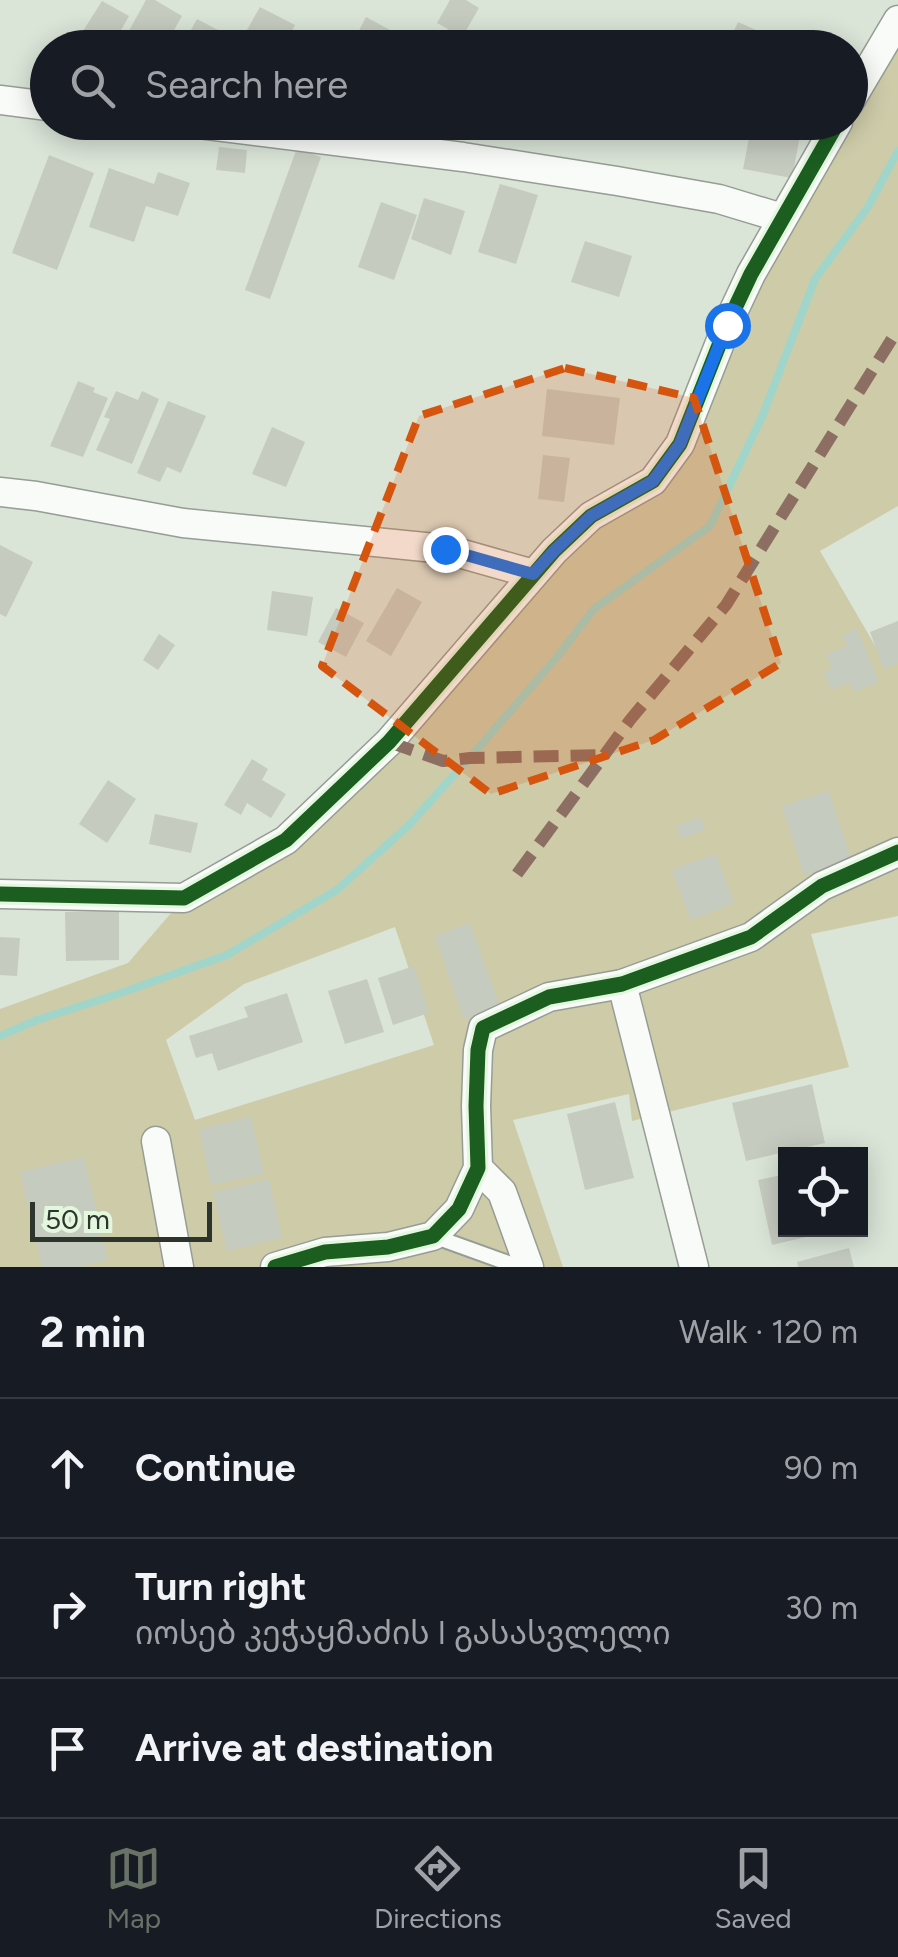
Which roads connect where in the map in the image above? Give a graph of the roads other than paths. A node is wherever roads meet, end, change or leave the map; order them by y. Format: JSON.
{"nodes":[{"id":1,"x":898,"y":20,"type":"edge"},
{"id":2,"x":868,"y":71,"type":"edge"},
{"id":3,"x":0,"y":100,"type":"edge"},
{"id":4,"x":30,"y":104,"type":"edge"},
{"id":5,"x":328,"y":140,"type":"edge"},
{"id":6,"x":828,"y":140,"type":"edge"},
{"id":7,"x":782,"y":218,"type":"junction"},
{"id":8,"x":0,"y":492,"type":"edge"},
{"id":9,"x":533,"y":574,"type":"junction"},
{"id":10,"x":898,"y":852,"type":"edge"},
{"id":11,"x":0,"y":894,"type":"edge"},
{"id":12,"x":622,"y":984,"type":"junction"},
{"id":13,"x":156,"y":1141,"type":"dead end"},
{"id":14,"x":478,"y":1168,"type":"junction"},
{"id":15,"x":434,"y":1236,"type":"junction"},
{"id":16,"x":179,"y":1267,"type":"edge"},
{"id":17,"x":276,"y":1267,"type":"edge"},
{"id":18,"x":519,"y":1267,"type":"edge"},
{"id":19,"x":529,"y":1267,"type":"edge"},
{"id":20,"x":694,"y":1267,"type":"edge"}],
"edges":[{"from":1,"to":2,"type":"street"},
{"from":3,"to":4,"type":"street"},
{"from":5,"to":7,"type":"street"},
{"from":6,"to":7,"type":"street"},
{"from":7,"to":9,"type":"street"},
{"from":8,"to":9,"type":"street"},
{"from":9,"to":11,"type":"street"},
{"from":10,"to":12,"type":"street"},
{"from":12,"to":14,"type":"street"},
{"from":12,"to":20,"type":"street"},
{"from":13,"to":16,"type":"street"},
{"from":14,"to":15,"type":"street"},
{"from":14,"to":19,"type":"street"},
{"from":15,"to":17,"type":"street"},
{"from":15,"to":18,"type":"lane"}]}
